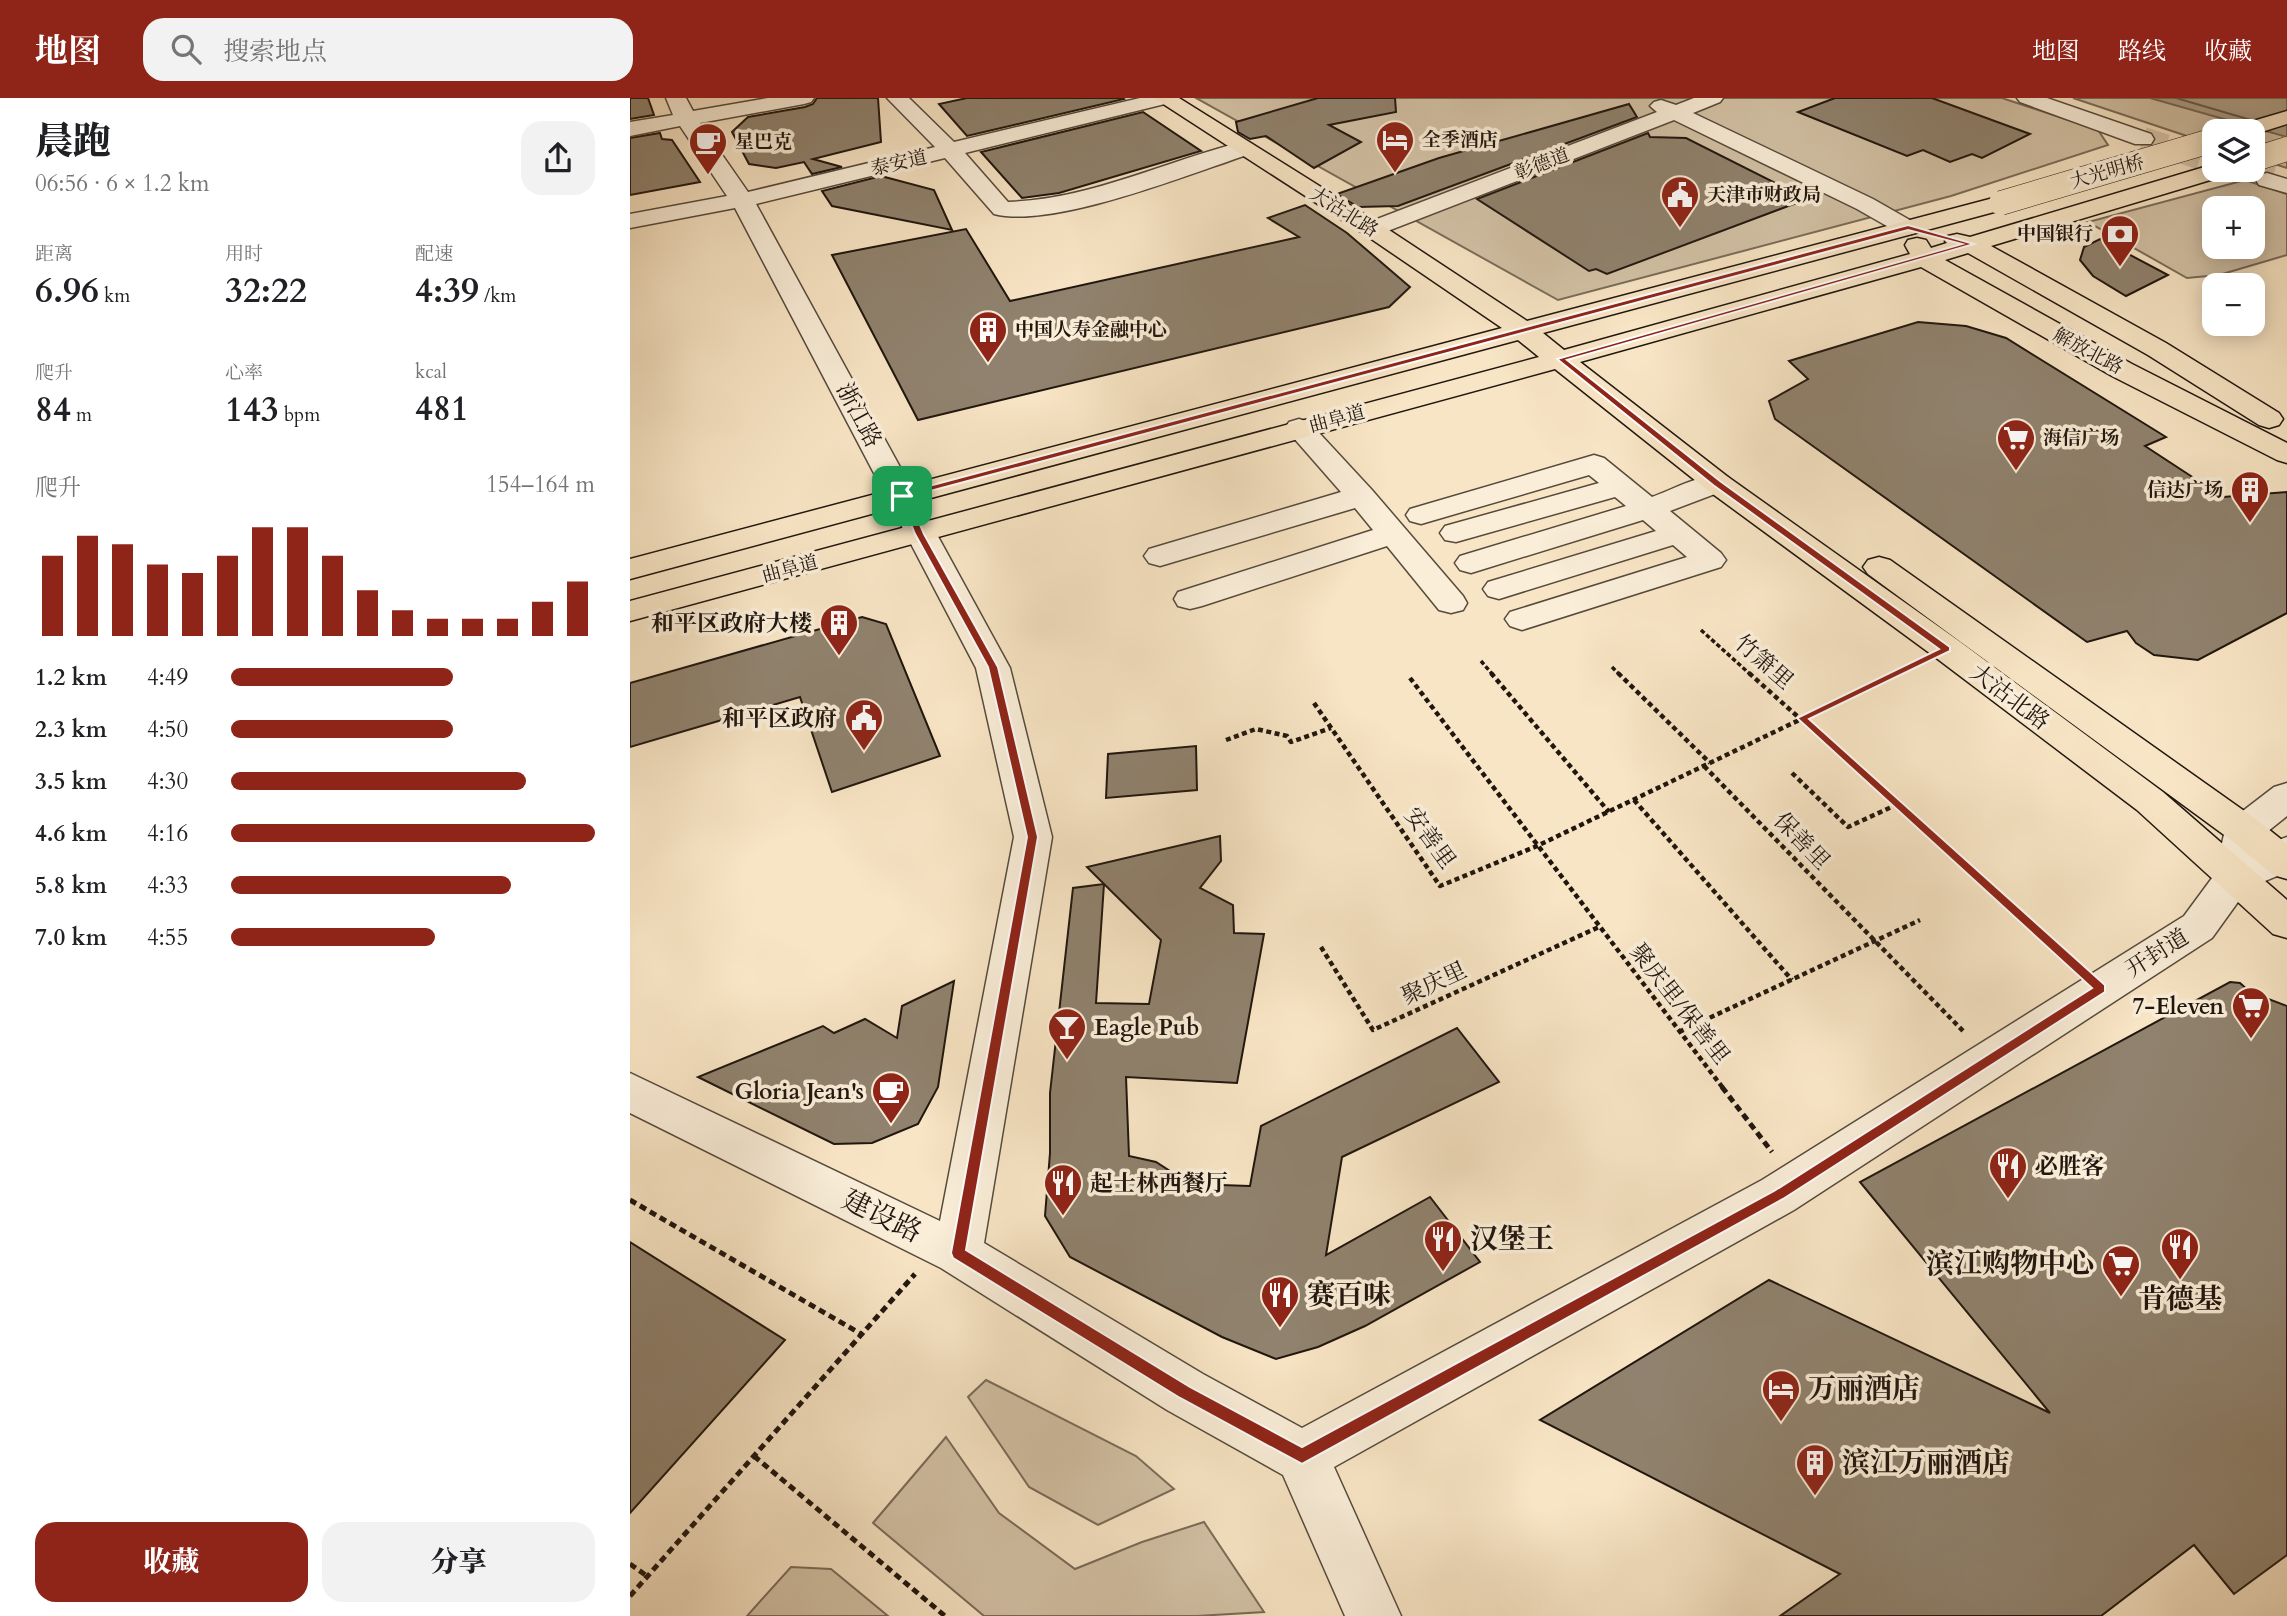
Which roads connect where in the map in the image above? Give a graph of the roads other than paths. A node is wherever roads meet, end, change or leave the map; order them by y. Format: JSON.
{"nodes":[{"id":1,"x":676,"y":98,"type":"edge"},
{"id":2,"x":804,"y":98,"type":"edge"},
{"id":3,"x":897,"y":98,"type":"edge"},
{"id":4,"x":1134,"y":98,"type":"edge"},
{"id":5,"x":1165,"y":98,"type":"edge"},
{"id":6,"x":1643,"y":98,"type":"edge"},
{"id":7,"x":1713,"y":98,"type":"edge"},
{"id":8,"x":2027,"y":98,"type":"edge"},
{"id":9,"x":2055,"y":98,"type":"edge"},
{"id":10,"x":1677,"y":113,"type":"junction"},
{"id":11,"x":2287,"y":117,"type":"edge"},
{"id":12,"x":686,"y":120,"type":"junction"},
{"id":13,"x":2265,"y":124,"type":"edge"},
{"id":14,"x":630,"y":129,"type":"edge"},
{"id":15,"x":2202,"y":144,"type":"edge"},
{"id":16,"x":947,"y":147,"type":"junction"},
{"id":17,"x":1242,"y":149,"type":"junction"},
{"id":18,"x":2287,"y":149,"type":"edge"},
{"id":19,"x":2265,"y":156,"type":"edge"},
{"id":20,"x":2202,"y":175,"type":"edge"},
{"id":21,"x":740,"y":196,"type":"junction"},
{"id":22,"x":2000,"y":203,"type":"joint"},
{"id":23,"x":630,"y":213,"type":"edge"},
{"id":24,"x":630,"y":221,"type":"edge"},
{"id":25,"x":2042,"y":222,"type":"joint"},
{"id":26,"x":1908,"y":228,"type":"junction"},
{"id":27,"x":1372,"y":229,"type":"junction"},
{"id":28,"x":1970,"y":244,"type":"junction"},
{"id":29,"x":1924,"y":258,"type":"junction"},
{"id":30,"x":1522,"y":330,"type":"junction"},
{"id":31,"x":1571,"y":356,"type":"junction"},
{"id":32,"x":1299,"y":429,"type":"junction"},
{"id":33,"x":2287,"y":430,"type":"edge"},
{"id":34,"x":2287,"y":454,"type":"edge"},
{"id":35,"x":1717,"y":483,"type":"junction"},
{"id":36,"x":1620,"y":486,"type":"junction"},
{"id":37,"x":902,"y":496,"type":"junction"},
{"id":38,"x":1361,"y":496,"type":"junction"},
{"id":39,"x":1648,"y":509,"type":"junction"},
{"id":40,"x":1420,"y":515,"type":"dead end"},
{"id":41,"x":1456,"y":533,"type":"dead end"},
{"id":42,"x":919,"y":534,"type":"junction"},
{"id":43,"x":1393,"y":534,"type":"junction"},
{"id":44,"x":1678,"y":534,"type":"junction"},
{"id":45,"x":1160,"y":556,"type":"dead end"},
{"id":46,"x":1471,"y":563,"type":"dead end"},
{"id":47,"x":630,"y":569,"type":"edge"},
{"id":48,"x":1499,"y":589,"type":"dead end"},
{"id":49,"x":1190,"y":599,"type":"dead end"},
{"id":50,"x":1451,"y":603,"type":"dead end"},
{"id":51,"x":630,"y":611,"type":"edge"},
{"id":52,"x":1522,"y":620,"type":"dead end"},
{"id":53,"x":2287,"y":796,"type":"edge"},
{"id":54,"x":2244,"y":830,"type":"junction"},
{"id":55,"x":2285,"y":858,"type":"edge"},
{"id":56,"x":2234,"y":877,"type":"junction"},
{"id":57,"x":2287,"y":923,"type":"edge"},
{"id":58,"x":630,"y":1092,"type":"edge"},
{"id":59,"x":949,"y":1249,"type":"junction"},
{"id":60,"x":1302,"y":1456,"type":"junction"},
{"id":61,"x":1373,"y":1616,"type":"edge"}],
"edges":[{"from":1,"to":12,"type":"street","name":"浙江路"},
{"from":2,"to":12,"type":"street"},
{"from":3,"to":16,"type":"street"},
{"from":4,"to":16,"type":"street","name":"泰安道"},
{"from":5,"to":16,"type":"street","name":"泰安道"},
{"from":5,"to":17,"type":"main road","name":"大沽北路"},
{"from":6,"to":10,"type":"street","name":"解放北路"},
{"from":7,"to":10,"type":"street","name":"彰德道"},
{"from":8,"to":9,"type":"street"},
{"from":10,"to":26,"type":"street","name":"解放北路"},
{"from":10,"to":27,"type":"street","name":"彰德道"},
{"from":11,"to":13,"type":"main road"},
{"from":12,"to":14,"type":"street"},
{"from":12,"to":21,"type":"street","name":"浙江路"},
{"from":15,"to":22,"type":"main road","name":"大光明桥","bridge":true},
{"from":16,"to":17,"type":"street"},
{"from":16,"to":21,"type":"street","name":"泰安道"},
{"from":17,"to":27,"type":"main road","name":"大沽北路"},
{"from":18,"to":19,"type":"main road","bridge":true},
{"from":20,"to":25,"type":"main road","name":"大光明桥"},
{"from":21,"to":23,"type":"street","name":"泰安道"},
{"from":21,"to":24,"type":"street","name":"泰安道"},
{"from":21,"to":37,"type":"street","name":"浙江路"},
{"from":22,"to":26,"type":"main road","name":"曲阜道"},
{"from":25,"to":28,"type":"main road","name":"曲阜道"},
{"from":26,"to":28,"type":"main road","name":"解放北路"},
{"from":26,"to":29,"type":"main road"},
{"from":26,"to":30,"type":"main road","name":"曲阜道"},
{"from":27,"to":30,"type":"main road","name":"大沽北路"},
{"from":28,"to":29,"type":"main road","name":"曲阜道"},
{"from":28,"to":33,"type":"main road","name":"解放北路"},
{"from":29,"to":31,"type":"main road","name":"曲阜道"},
{"from":29,"to":34,"type":"main road","name":"解放北路"},
{"from":30,"to":31,"type":"main road","name":"大沽北路"},
{"from":30,"to":37,"type":"main road","name":"曲阜道"},
{"from":31,"to":32,"type":"main road","name":"曲阜道"},
{"from":31,"to":35,"type":"main road","name":"大沽北路"},
{"from":31,"to":54,"type":"main road","name":"大沽北路"},
{"from":32,"to":38,"type":"street"},
{"from":32,"to":42,"type":"main road","name":"曲阜道"},
{"from":35,"to":39,"type":"street"},
{"from":35,"to":56,"type":"main road","name":"大沽北路"},
{"from":36,"to":39,"type":"street"},
{"from":36,"to":40,"type":"street"},
{"from":36,"to":41,"type":"street"},
{"from":37,"to":42,"type":"street","name":"浙江路"},
{"from":37,"to":47,"type":"main road","name":"曲阜道"},
{"from":38,"to":43,"type":"street"},
{"from":38,"to":45,"type":"street"},
{"from":39,"to":44,"type":"street"},
{"from":39,"to":46,"type":"street"},
{"from":42,"to":51,"type":"main road","name":"曲阜道"},
{"from":42,"to":59,"type":"street","name":"浙江路"},
{"from":43,"to":49,"type":"street"},
{"from":43,"to":50,"type":"street"},
{"from":44,"to":48,"type":"street"},
{"from":44,"to":52,"type":"street"},
{"from":53,"to":54,"type":"street"},
{"from":54,"to":55,"type":"main road","name":"大沽北路"},
{"from":54,"to":56,"type":"street","name":"开封道"},
{"from":55,"to":56,"type":"street"},
{"from":56,"to":57,"type":"main road","name":"大沽北路"},
{"from":56,"to":60,"type":"street","name":"开封道"},
{"from":58,"to":59,"type":"street","name":"建设路"},
{"from":59,"to":60,"type":"street","name":"建设路"},
{"from":60,"to":61,"type":"street"}]}
